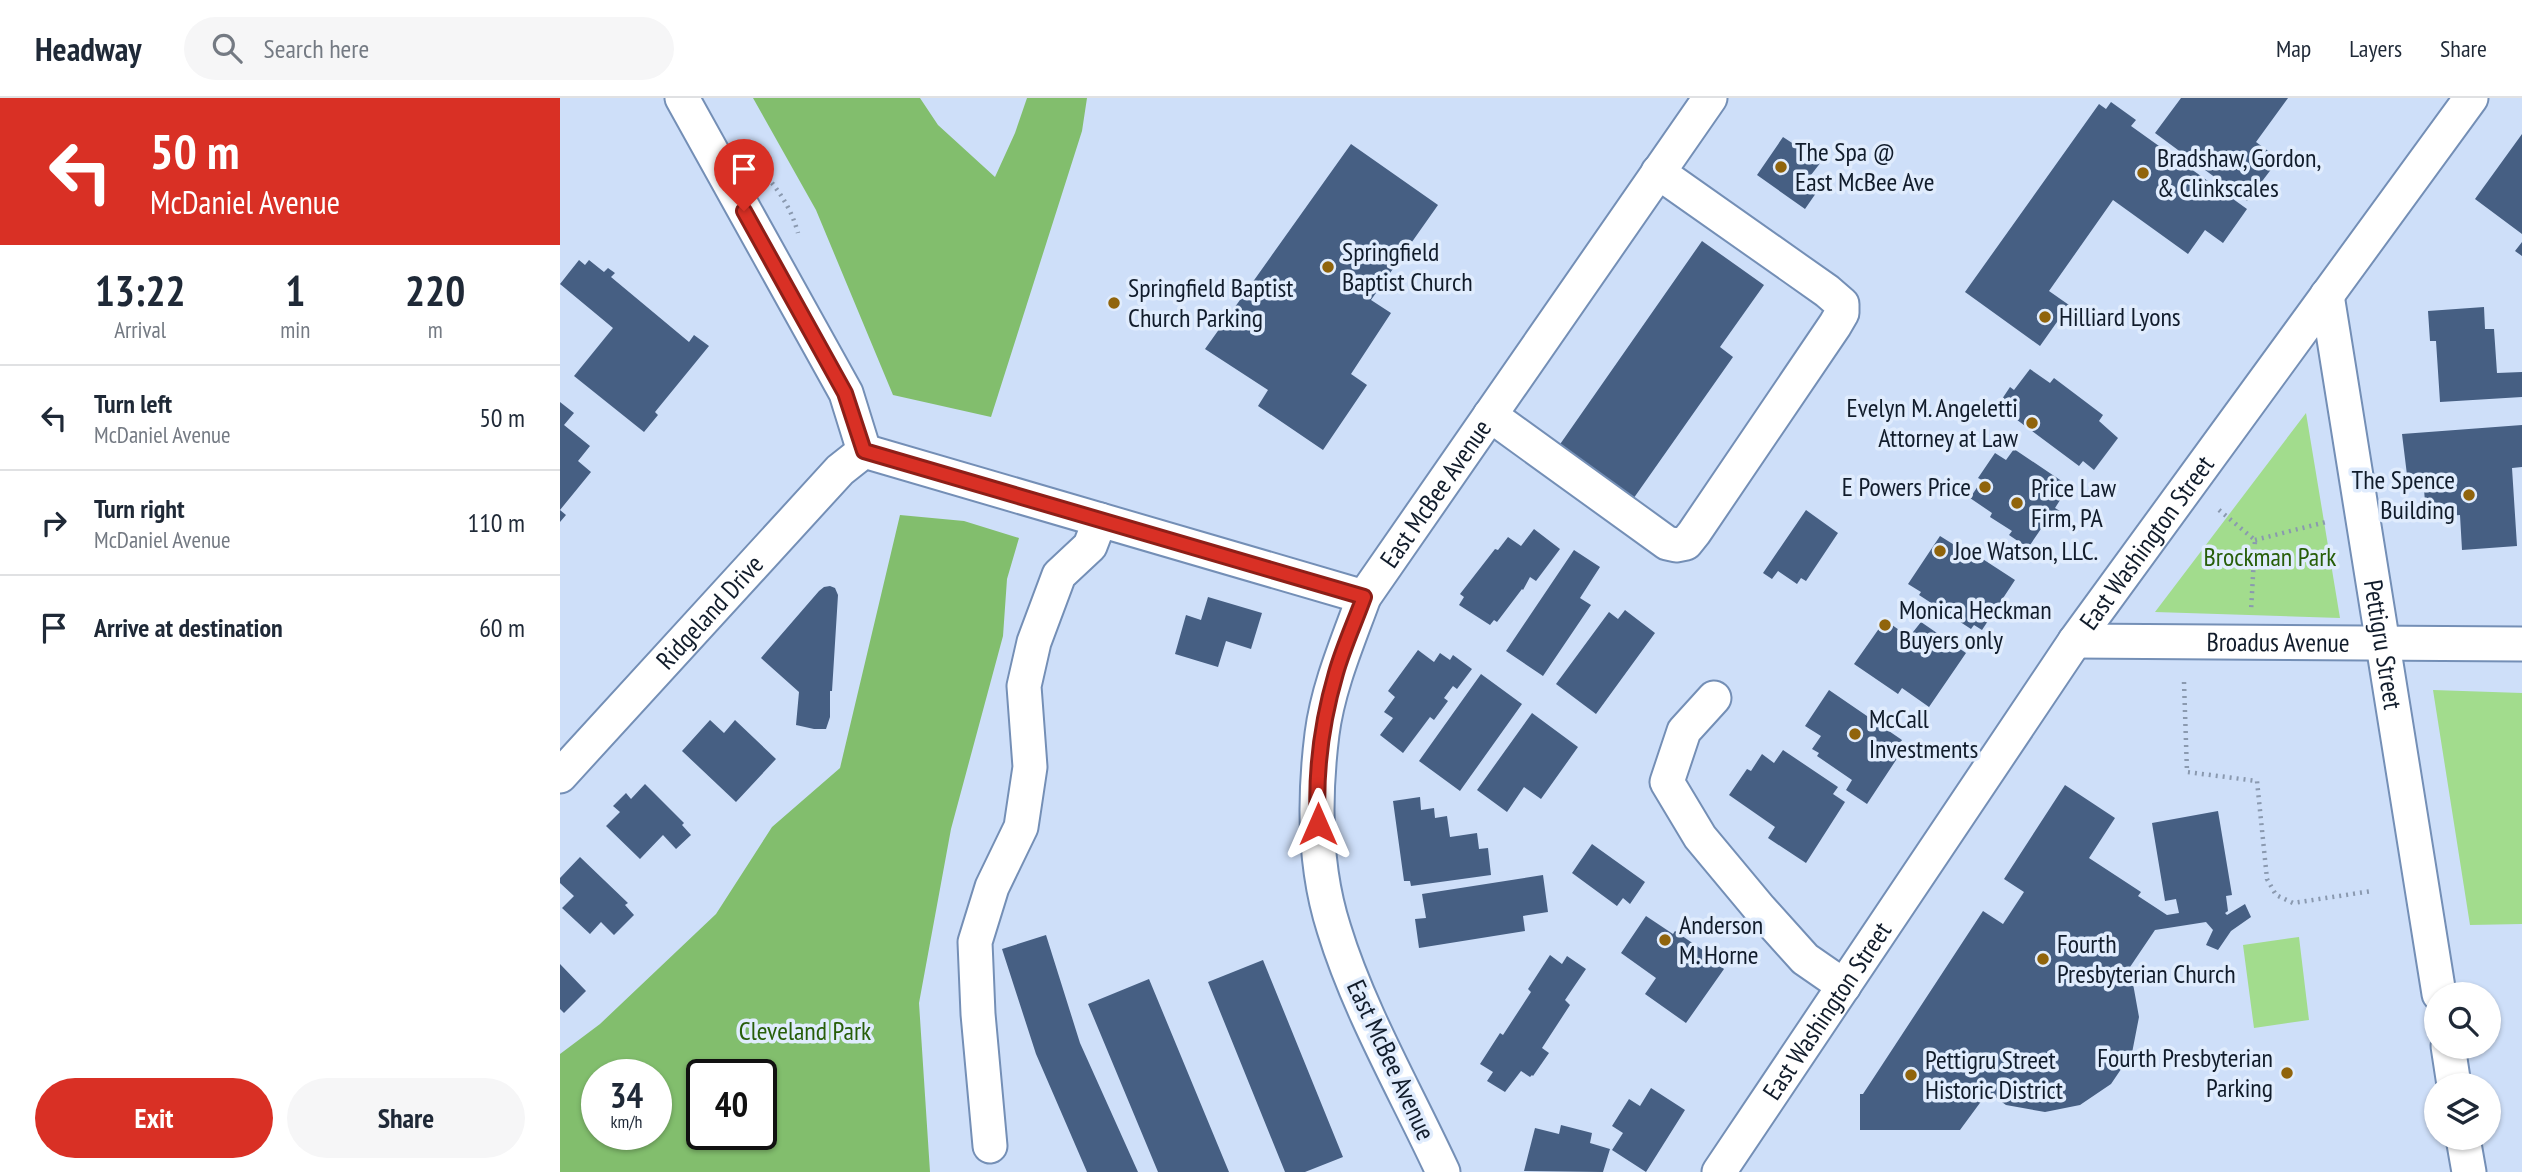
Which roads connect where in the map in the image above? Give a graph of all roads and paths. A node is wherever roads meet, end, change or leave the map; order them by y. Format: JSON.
{"nodes":[{"id":1,"x":682,"y":98,"type":"edge"},
{"id":2,"x":2471,"y":98,"type":"edge"},
{"id":3,"x":1704,"y":100,"type":"edge"},
{"id":4,"x":1658,"y":172,"type":"junction"},
{"id":5,"x":2327,"y":295,"type":"junction"},
{"id":6,"x":1490,"y":415,"type":"junction"},
{"id":7,"x":864,"y":451,"type":"junction"},
{"id":8,"x":2219,"y":510,"type":"dead end"},
{"id":9,"x":1100,"y":520,"type":"junction"},
{"id":10,"x":2326,"y":522,"type":"dead end"},
{"id":11,"x":2256,"y":540,"type":"junction"},
{"id":12,"x":1364,"y":597,"type":"junction"},
{"id":13,"x":2251,"y":615,"type":"dead end"},
{"id":14,"x":2076,"y":641,"type":"junction"},
{"id":15,"x":2382,"y":643,"type":"junction"},
{"id":16,"x":2522,"y":644,"type":"edge"},
{"id":17,"x":2184,"y":682,"type":"dead end"},
{"id":18,"x":1714,"y":698,"type":"dead end"},
{"id":19,"x":560,"y":776,"type":"edge"},
{"id":20,"x":2372,"y":891,"type":"dead end"},
{"id":21,"x":2437,"y":982,"type":"edge"},
{"id":22,"x":1844,"y":986,"type":"junction"},
{"id":23,"x":990,"y":1146,"type":"dead end"},
{"id":24,"x":2465,"y":1150,"type":"edge"},
{"id":25,"x":1443,"y":1172,"type":"edge"},
{"id":26,"x":1719,"y":1172,"type":"edge"},
{"id":27,"x":2469,"y":1172,"type":"edge"}],
"edges":[{"from":1,"to":7,"type":"street"},
{"from":2,"to":5,"type":"street","name":"East Washington Street"},
{"from":3,"to":4,"type":"street","name":"East McBee Avenue"},
{"from":4,"to":6,"type":"street","name":"East McBee Avenue"},
{"from":4,"to":6,"type":"street"},
{"from":5,"to":14,"type":"street","name":"East Washington Street"},
{"from":5,"to":15,"type":"street","name":"Pettigru Street"},
{"from":6,"to":12,"type":"street","name":"East McBee Avenue"},
{"from":7,"to":9,"type":"street"},
{"from":7,"to":19,"type":"street","name":"Ridgeland Drive"},
{"from":8,"to":11,"type":"path"},
{"from":9,"to":12,"type":"street"},
{"from":9,"to":23,"type":"street"},
{"from":10,"to":11,"type":"path"},
{"from":11,"to":13,"type":"path"},
{"from":12,"to":25,"type":"street","name":"East McBee Avenue"},
{"from":14,"to":15,"type":"street","name":"Broadus Avenue"},
{"from":14,"to":22,"type":"street","name":"East Washington Street"},
{"from":15,"to":16,"type":"street","name":"Broadus Avenue"},
{"from":15,"to":21,"type":"street","name":"Pettigru Street"},
{"from":17,"to":20,"type":"path"},
{"from":18,"to":22,"type":"street"},
{"from":22,"to":26,"type":"street","name":"East Washington Street"},
{"from":24,"to":27,"type":"street"}]}
